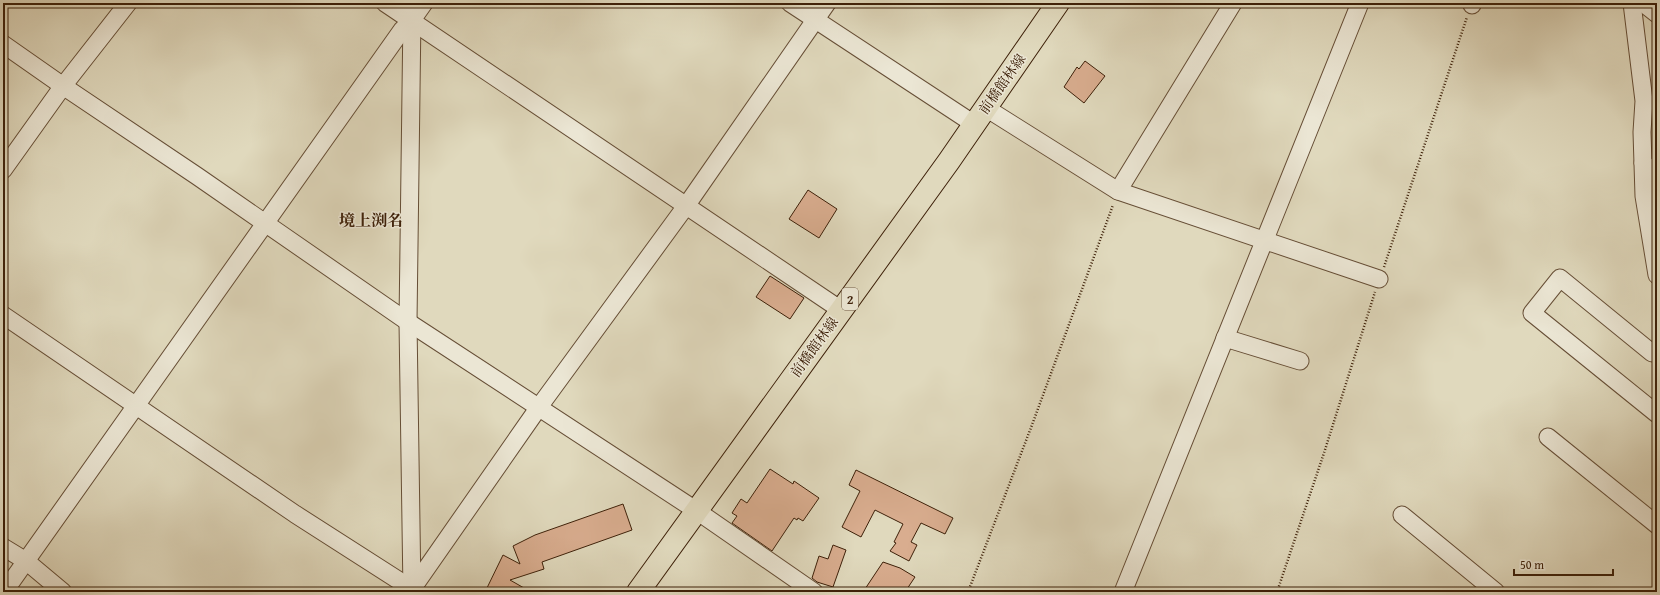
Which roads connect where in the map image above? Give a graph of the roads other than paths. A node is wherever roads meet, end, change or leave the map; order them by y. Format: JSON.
{"nodes":[{"id":1,"x":128,"y":3,"type":"edge"},
{"id":2,"x":385,"y":3,"type":"edge"},
{"id":3,"x":412,"y":3,"type":"edge"},
{"id":4,"x":424,"y":3,"type":"edge"},
{"id":5,"x":790,"y":3,"type":"edge"},
{"id":6,"x":827,"y":3,"type":"edge"},
{"id":7,"x":1058,"y":3,"type":"edge"},
{"id":8,"x":1233,"y":3,"type":"edge"},
{"id":9,"x":1360,"y":3,"type":"edge"},
{"id":10,"x":1632,"y":3,"type":"edge"},
{"id":11,"x":1643,"y":3,"type":"edge"},
{"id":12,"x":1657,"y":14,"type":"edge"},
{"id":13,"x":412,"y":20,"type":"junction"},
{"id":14,"x":815,"y":20,"type":"junction"},
{"id":15,"x":3,"y":44,"type":"edge"},
{"id":16,"x":63,"y":86,"type":"junction"},
{"id":17,"x":980,"y":116,"type":"junction"},
{"id":18,"x":1643,"y":163,"type":"junction"},
{"id":19,"x":3,"y":170,"type":"edge"},
{"id":20,"x":1657,"y":175,"type":"edge"},
{"id":21,"x":1118,"y":191,"type":"junction"},
{"id":22,"x":686,"y":206,"type":"junction"},
{"id":23,"x":265,"y":224,"type":"junction"},
{"id":24,"x":1264,"y":239,"type":"junction"},
{"id":25,"x":1656,"y":266,"type":"edge"},
{"id":26,"x":1380,"y":279,"type":"road end"},
{"id":27,"x":841,"y":310,"type":"junction"},
{"id":28,"x":3,"y":315,"type":"edge"},
{"id":29,"x":408,"y":322,"type":"junction"},
{"id":30,"x":1225,"y":338,"type":"junction"},
{"id":31,"x":1657,"y":353,"type":"edge"},
{"id":32,"x":1300,"y":361,"type":"dead end"},
{"id":33,"x":136,"y":405,"type":"junction"},
{"id":34,"x":539,"y":407,"type":"junction"},
{"id":35,"x":1657,"y":414,"type":"edge"},
{"id":36,"x":1548,"y":438,"type":"dead end"},
{"id":37,"x":697,"y":511,"type":"junction"},
{"id":38,"x":1402,"y":515,"type":"dead end"},
{"id":39,"x":1657,"y":525,"type":"edge"},
{"id":40,"x":3,"y":547,"type":"edge"},
{"id":41,"x":26,"y":561,"type":"junction"},
{"id":42,"x":411,"y":591,"type":"edge"},
{"id":43,"x":4,"y":592,"type":"edge"},
{"id":44,"x":63,"y":592,"type":"edge"},
{"id":45,"x":638,"y":592,"type":"edge"},
{"id":46,"x":814,"y":592,"type":"edge"},
{"id":47,"x":1123,"y":592,"type":"edge"},
{"id":48,"x":1496,"y":592,"type":"edge"}],
"edges":[{"from":1,"to":16,"type":"street"},
{"from":2,"to":13,"type":"street"},
{"from":3,"to":13,"type":"street"},
{"from":4,"to":13,"type":"street"},
{"from":5,"to":14,"type":"street"},
{"from":6,"to":14,"type":"street"},
{"from":7,"to":17,"type":"main road","name":"前橋館林線","number":"2"},
{"from":8,"to":21,"type":"street"},
{"from":9,"to":24,"type":"street"},
{"from":10,"to":18,"type":"street"},
{"from":11,"to":12,"type":"street"},
{"from":13,"to":22,"type":"street"},
{"from":13,"to":23,"type":"street"},
{"from":13,"to":29,"type":"street"},
{"from":14,"to":17,"type":"street"},
{"from":14,"to":22,"type":"street"},
{"from":15,"to":16,"type":"street"},
{"from":16,"to":19,"type":"street"},
{"from":16,"to":23,"type":"street"},
{"from":17,"to":21,"type":"street"},
{"from":17,"to":27,"type":"main road","name":"前橋館林線","number":"2"},
{"from":18,"to":20,"type":"street"},
{"from":18,"to":25,"type":"street"},
{"from":21,"to":24,"type":"street"},
{"from":22,"to":27,"type":"street"},
{"from":22,"to":34,"type":"street"},
{"from":23,"to":29,"type":"street"},
{"from":23,"to":33,"type":"street"},
{"from":24,"to":26,"type":"street"},
{"from":24,"to":30,"type":"street"},
{"from":27,"to":37,"type":"main road","name":"前橋館林線","number":"2"},
{"from":28,"to":33,"type":"street"},
{"from":29,"to":34,"type":"street"},
{"from":29,"to":42,"type":"street"},
{"from":30,"to":32,"type":"street"},
{"from":30,"to":47,"type":"street"},
{"from":31,"to":35,"type":"street"},
{"from":33,"to":41,"type":"street"},
{"from":33,"to":42,"type":"street"},
{"from":34,"to":37,"type":"street"},
{"from":34,"to":42,"type":"street"},
{"from":36,"to":39,"type":"street"},
{"from":37,"to":45,"type":"main road","name":"前橋館林線","number":"2"},
{"from":37,"to":46,"type":"street"},
{"from":38,"to":48,"type":"street"},
{"from":40,"to":41,"type":"street"},
{"from":41,"to":43,"type":"street"},
{"from":41,"to":44,"type":"street"}]}
